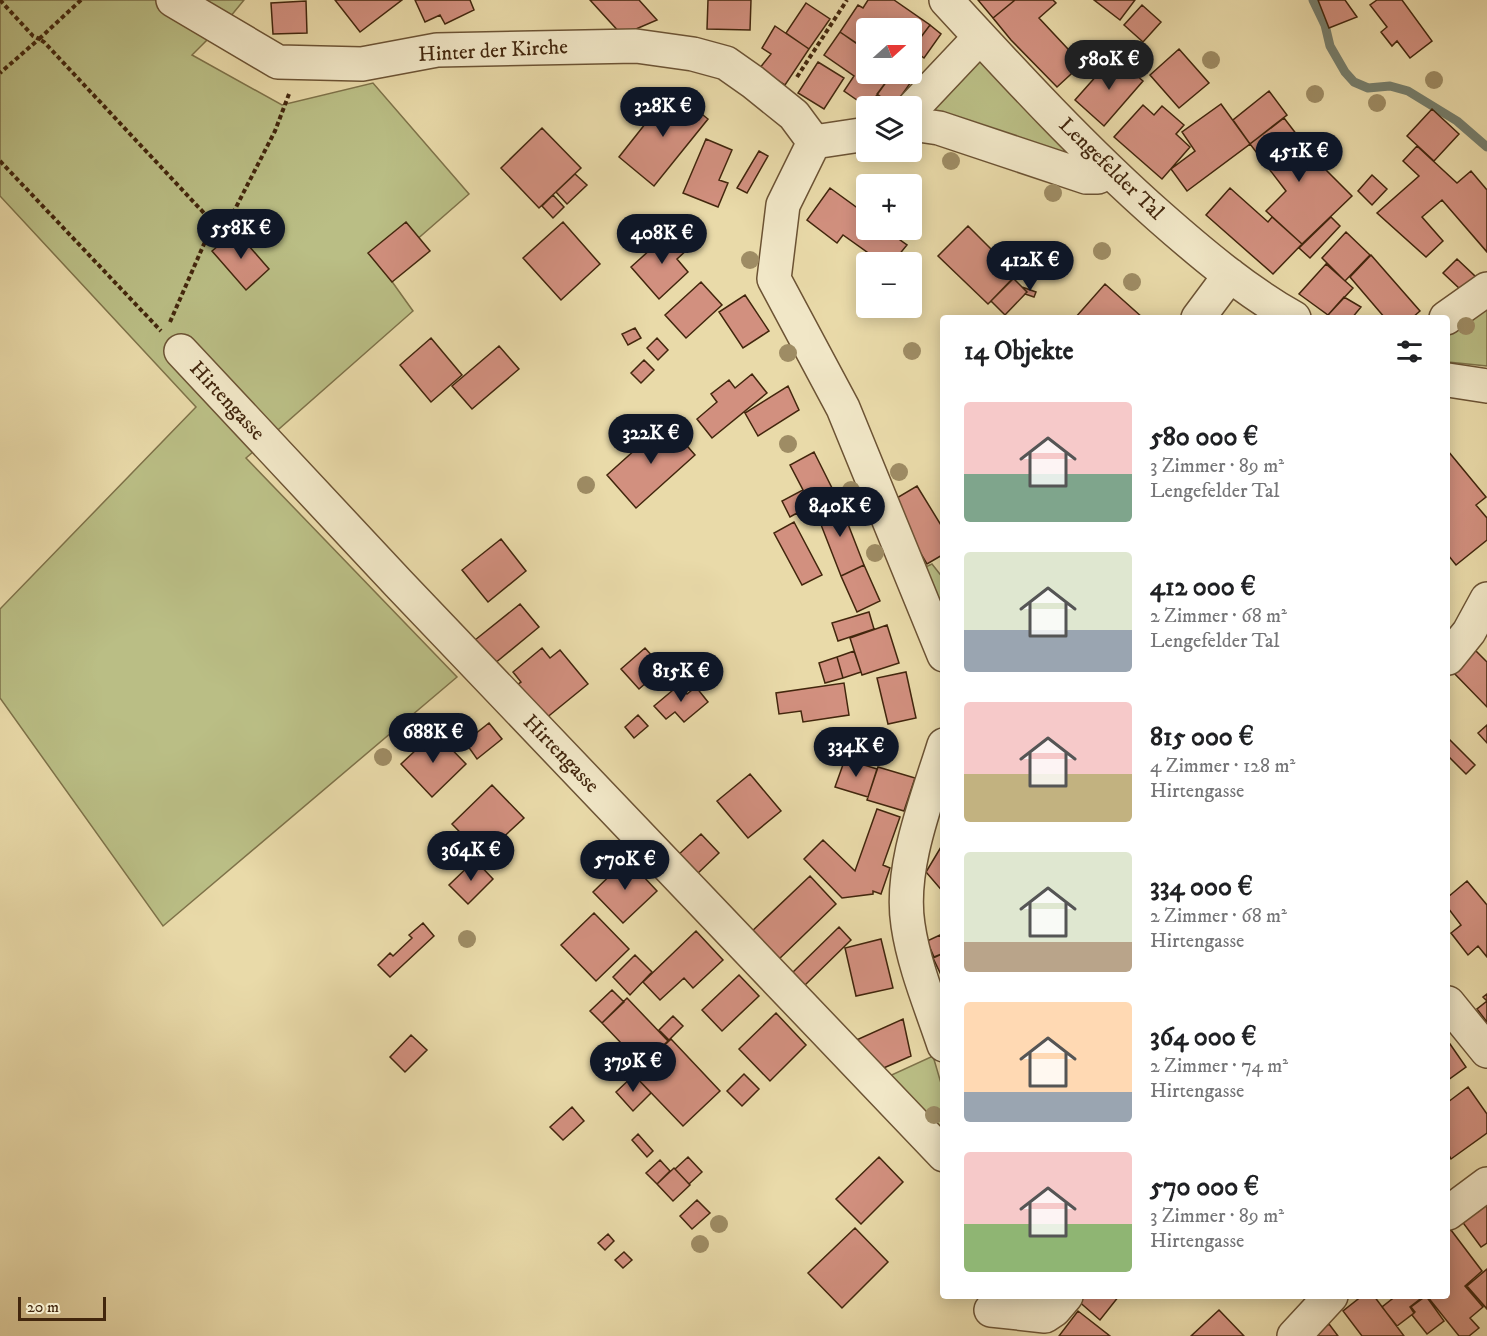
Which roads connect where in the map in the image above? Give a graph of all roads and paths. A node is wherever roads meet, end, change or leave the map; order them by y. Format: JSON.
{"nodes":[{"id":1,"x":0,"y":0,"type":"edge"},
{"id":2,"x":81,"y":0,"type":"edge"},
{"id":3,"x":173,"y":0,"type":"edge"},
{"id":4,"x":847,"y":0,"type":"edge"},
{"id":5,"x":950,"y":1,"type":"edge"},
{"id":6,"x":980,"y":37,"type":"junction"},
{"id":7,"x":39,"y":39,"type":"junction"},
{"id":8,"x":301,"y":63,"type":"junction"},
{"id":9,"x":0,"y":73,"type":"edge"},
{"id":10,"x":922,"y":98,"type":"edge"},
{"id":11,"x":780,"y":104,"type":"junction"},
{"id":12,"x":922,"y":125,"type":"edge"},
{"id":13,"x":856,"y":136,"type":"edge"},
{"id":14,"x":814,"y":142,"type":"junction"},
{"id":15,"x":0,"y":161,"type":"edge"},
{"id":16,"x":1110,"y":171,"type":"junction"},
{"id":17,"x":218,"y":228,"type":"junction"},
{"id":18,"x":1230,"y":275,"type":"junction"},
{"id":19,"x":1487,"y":290,"type":"edge"},
{"id":20,"x":1200,"y":315,"type":"edge"},
{"id":21,"x":1290,"y":315,"type":"edge"},
{"id":22,"x":1450,"y":315,"type":"edge"},
{"id":23,"x":172,"y":343,"type":"junction"},
{"id":24,"x":1450,"y":380,"type":"edge"},
{"id":25,"x":1487,"y":386,"type":"edge"},
{"id":26,"x":1487,"y":599,"type":"edge"},
{"id":27,"x":940,"y":645,"type":"edge"},
{"id":28,"x":1450,"y":656,"type":"edge"},
{"id":29,"x":940,"y":758,"type":"edge"},
{"id":30,"x":1450,"y":1005,"type":"edge"},
{"id":31,"x":940,"y":1032,"type":"edge"},
{"id":32,"x":1487,"y":1051,"type":"edge"},
{"id":33,"x":940,"y":1151,"type":"edge"},
{"id":34,"x":1487,"y":1184,"type":"edge"},
{"id":35,"x":1450,"y":1212,"type":"edge"},
{"id":36,"x":1063,"y":1299,"type":"edge"},
{"id":37,"x":1328,"y":1299,"type":"edge"},
{"id":38,"x":990,"y":1314,"type":"edge"},
{"id":39,"x":1294,"y":1336,"type":"edge"}],
"edges":[{"from":1,"to":7,"type":"path"},
{"from":2,"to":7,"type":"path"},
{"from":3,"to":8,"type":"street","name":"Hinter der Kirche"},
{"from":4,"to":11,"type":"path"},
{"from":5,"to":6,"type":"street","name":"Lengefelder Tal"},
{"from":6,"to":10,"type":"street"},
{"from":6,"to":16,"type":"street","name":"Lengefelder Tal"},
{"from":7,"to":9,"type":"path"},
{"from":7,"to":17,"type":"path"},
{"from":8,"to":11,"type":"street","name":"Hinter der Kirche"},
{"from":8,"to":17,"type":"path"},
{"from":11,"to":14,"type":"street","name":"Hinter der Kirche"},
{"from":12,"to":16,"type":"street"},
{"from":13,"to":14,"type":"street"},
{"from":14,"to":27,"type":"street"},
{"from":15,"to":23,"type":"path"},
{"from":16,"to":18,"type":"street","name":"Lengefelder Tal"},
{"from":17,"to":23,"type":"path"},
{"from":18,"to":20,"type":"street"},
{"from":18,"to":21,"type":"street","name":"Lengefelder Tal"},
{"from":19,"to":22,"type":"street"},
{"from":23,"to":33,"type":"street","name":"Hirtengasse"},
{"from":24,"to":25,"type":"street"},
{"from":26,"to":28,"type":"street"},
{"from":29,"to":31,"type":"street"},
{"from":30,"to":32,"type":"street"},
{"from":34,"to":35,"type":"street"},
{"from":36,"to":38,"type":"street"},
{"from":37,"to":39,"type":"street"}]}
